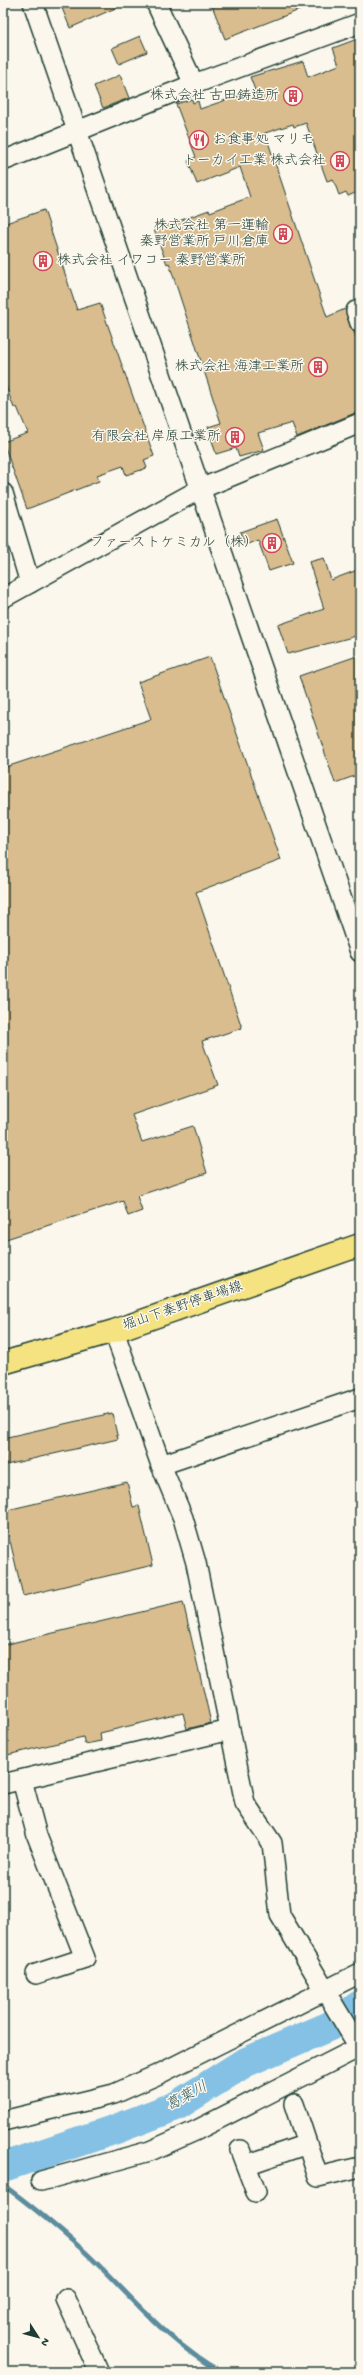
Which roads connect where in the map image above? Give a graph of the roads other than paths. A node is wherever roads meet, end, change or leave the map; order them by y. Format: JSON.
{"nodes":[{"id":1,"x":33,"y":3,"type":"edge"},
{"id":2,"x":156,"y":3,"type":"edge"},
{"id":3,"x":360,"y":22,"type":"edge"},
{"id":4,"x":194,"y":84,"type":"junction"},
{"id":5,"x":78,"y":132,"type":"junction"},
{"id":6,"x":3,"y":161,"type":"edge"},
{"id":7,"x":360,"y":310,"type":"edge"},
{"id":8,"x":360,"y":323,"type":"edge"},
{"id":9,"x":360,"y":423,"type":"edge"},
{"id":10,"x":200,"y":489,"type":"junction"},
{"id":11,"x":3,"y":493,"type":"edge"},
{"id":12,"x":30,"y":583,"type":"junction"},
{"id":13,"x":3,"y":598,"type":"edge"},
{"id":14,"x":360,"y":952,"type":"edge"},
{"id":15,"x":360,"y":1245,"type":"edge"},
{"id":16,"x":114,"y":1331,"type":"junction"},
{"id":17,"x":3,"y":1363,"type":"edge"},
{"id":18,"x":360,"y":1398,"type":"edge"},
{"id":19,"x":161,"y":1465,"type":"junction"},
{"id":20,"x":230,"y":1730,"type":"junction"},
{"id":21,"x":22,"y":1780,"type":"junction"},
{"id":22,"x":3,"y":1784,"type":"edge"},
{"id":23,"x":360,"y":1973,"type":"edge"},
{"id":24,"x":36,"y":1974,"type":"dead end"},
{"id":25,"x":326,"y":1991,"type":"junction"},
{"id":26,"x":360,"y":2048,"type":"edge"},
{"id":27,"x":294,"y":2104,"type":"dead end"},
{"id":28,"x":3,"y":2121,"type":"edge"},
{"id":29,"x":307,"y":2144,"type":"junction"},
{"id":30,"x":360,"y":2167,"type":"edge"},
{"id":31,"x":40,"y":2181,"type":"dead end"},
{"id":32,"x":256,"y":2192,"type":"dead end"},
{"id":33,"x":66,"y":2299,"type":"dead end"},
{"id":34,"x":99,"y":2372,"type":"edge"}],
"edges":[{"from":1,"to":5,"type":"street"},
{"from":2,"to":4,"type":"street"},
{"from":3,"to":4,"type":"street"},
{"from":4,"to":5,"type":"street"},
{"from":5,"to":6,"type":"street"},
{"from":5,"to":10,"type":"street"},
{"from":7,"to":8,"type":"street"},
{"from":9,"to":10,"type":"street"},
{"from":10,"to":12,"type":"street"},
{"from":10,"to":14,"type":"street"},
{"from":11,"to":12,"type":"street"},
{"from":12,"to":13,"type":"street"},
{"from":15,"to":16,"type":"main road","name":"堀山下秦野停車場線"},
{"from":16,"to":17,"type":"main road","name":"堀山下秦野停車場線"},
{"from":16,"to":19,"type":"street"},
{"from":18,"to":19,"type":"street"},
{"from":19,"to":20,"type":"street"},
{"from":20,"to":21,"type":"street"},
{"from":20,"to":25,"type":"street"},
{"from":21,"to":22,"type":"street"},
{"from":21,"to":24,"type":"street"},
{"from":23,"to":25,"type":"street"},
{"from":25,"to":26,"type":"street"},
{"from":25,"to":28,"type":"street"},
{"from":26,"to":31,"type":"street"},
{"from":27,"to":29,"type":"street"},
{"from":29,"to":30,"type":"street"},
{"from":29,"to":32,"type":"street"},
{"from":33,"to":34,"type":"street"}]}
